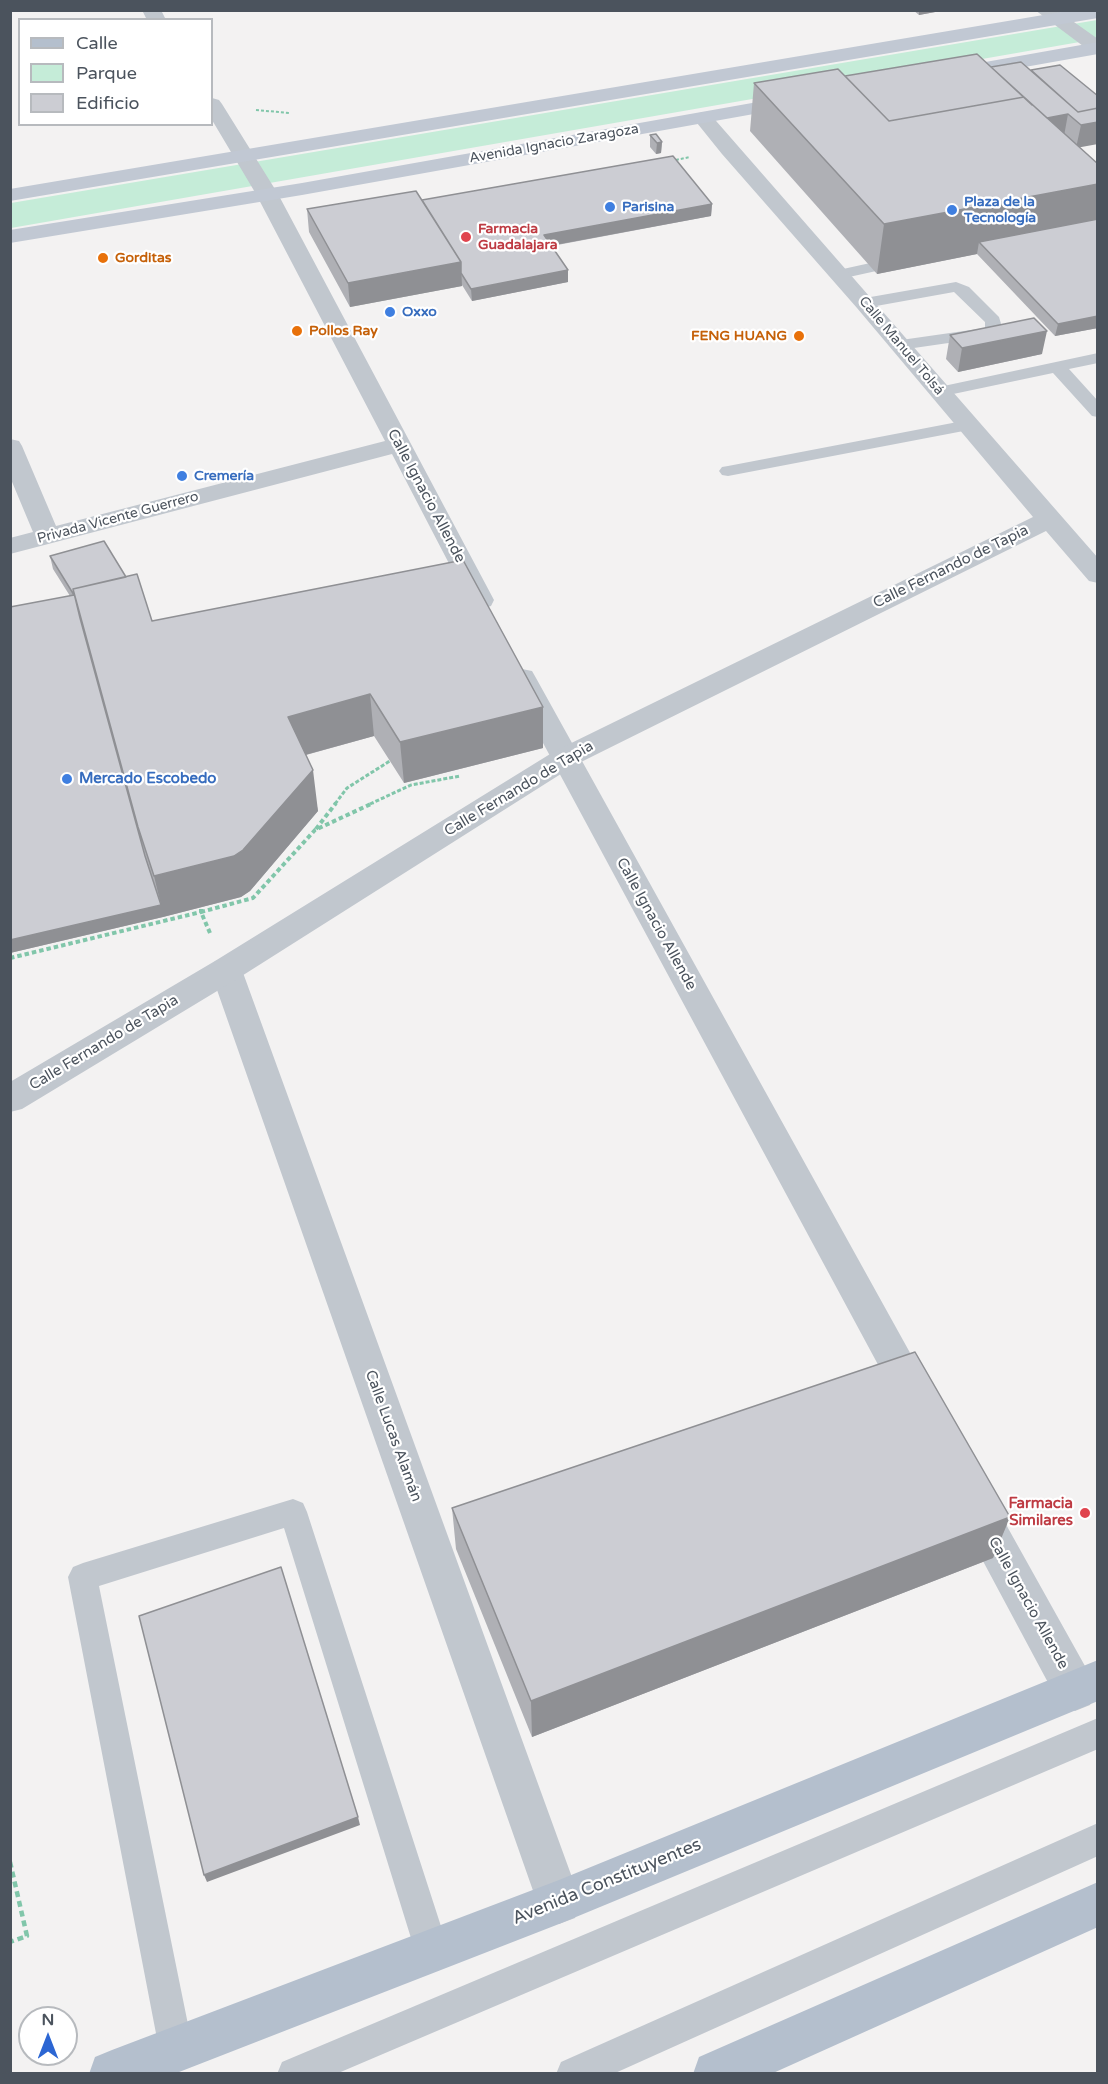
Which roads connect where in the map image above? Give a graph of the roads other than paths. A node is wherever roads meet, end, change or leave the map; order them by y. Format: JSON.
{"nodes":[{"id":1,"x":1098,"y":12,"type":"edge"},
{"id":2,"x":1049,"y":15,"type":"edge"},
{"id":3,"x":1097,"y":48,"type":"edge"},
{"id":4,"x":926,"y":78,"type":"edge"},
{"id":5,"x":811,"y":99,"type":"edge"},
{"id":6,"x":213,"y":105,"type":"edge"},
{"id":7,"x":703,"y":118,"type":"junction"},
{"id":8,"x":244,"y":156,"type":"junction"},
{"id":9,"x":267,"y":194,"type":"junction"},
{"id":10,"x":10,"y":195,"type":"edge"},
{"id":11,"x":10,"y":237,"type":"edge"},
{"id":12,"x":922,"y":257,"type":"edge"},
{"id":13,"x":840,"y":274,"type":"junction"},
{"id":14,"x":866,"y":303,"type":"junction"},
{"id":15,"x":900,"y":345,"type":"junction"},
{"id":16,"x":1098,"y":358,"type":"edge"},
{"id":17,"x":1057,"y":367,"type":"junction"},
{"id":18,"x":939,"y":392,"type":"junction"},
{"id":19,"x":1098,"y":411,"type":"edge"},
{"id":20,"x":968,"y":425,"type":"junction"},
{"id":21,"x":399,"y":445,"type":"junction"},
{"id":22,"x":10,"y":446,"type":"edge"},
{"id":23,"x":728,"y":471,"type":"dead end"},
{"id":24,"x":1049,"y":519,"type":"junction"},
{"id":25,"x":48,"y":537,"type":"junction"},
{"id":26,"x":10,"y":546,"type":"edge"},
{"id":27,"x":1097,"y":574,"type":"edge"},
{"id":28,"x":493,"y":621,"type":"edge"},
{"id":29,"x":512,"y":658,"type":"edge"},
{"id":30,"x":565,"y":758,"type":"junction"},
{"id":31,"x":226,"y":970,"type":"junction"},
{"id":32,"x":10,"y":1099,"type":"edge"},
{"id":33,"x":932,"y":1428,"type":"edge"},
{"id":34,"x":960,"y":1480,"type":"edge"},
{"id":35,"x":1086,"y":1685,"type":"edge"},
{"id":36,"x":1098,"y":1733,"type":"edge"},
{"id":37,"x":1098,"y":1839,"type":"edge"},
{"id":38,"x":560,"y":1902,"type":"junction"},
{"id":39,"x":1098,"y":1904,"type":"edge"},
{"id":40,"x":432,"y":1951,"type":"junction"},
{"id":41,"x":176,"y":2049,"type":"junction"},
{"id":42,"x":112,"y":2073,"type":"edge"},
{"id":43,"x":294,"y":2073,"type":"edge"},
{"id":44,"x":573,"y":2073,"type":"edge"},
{"id":45,"x":716,"y":2073,"type":"edge"}],
"edges":[{"from":1,"to":2,"type":"main road"},
{"from":2,"to":3,"type":"street"},
{"from":2,"to":8,"type":"main road"},
{"from":3,"to":4,"type":"main road"},
{"from":5,"to":7,"type":"main road","name":"Avenida Ignacio Zaragoza"},
{"from":6,"to":8,"type":"street","name":"Calle Ignacio Allende"},
{"from":7,"to":9,"type":"main road","name":"Avenida Ignacio Zaragoza"},
{"from":7,"to":13,"type":"street","name":"Calle Manuel Tolsá"},
{"from":8,"to":9,"type":"street","name":"Calle Ignacio Allende"},
{"from":8,"to":10,"type":"main road"},
{"from":9,"to":11,"type":"main road","name":"Avenida Ignacio Zaragoza"},
{"from":9,"to":21,"type":"street","name":"Calle Ignacio Allende"},
{"from":12,"to":13,"type":"lane"},
{"from":13,"to":14,"type":"street","name":"Calle Manuel Tolsá"},
{"from":14,"to":15,"type":"street","name":"Calle Manuel Tolsá"},
{"from":14,"to":15,"type":"lane"},
{"from":15,"to":18,"type":"street","name":"Calle Manuel Tolsá"},
{"from":16,"to":17,"type":"lane"},
{"from":17,"to":18,"type":"lane"},
{"from":17,"to":19,"type":"lane"},
{"from":18,"to":20,"type":"street","name":"Calle Manuel Tolsá"},
{"from":20,"to":23,"type":"lane"},
{"from":20,"to":24,"type":"street","name":"Calle Manuel Tolsá"},
{"from":21,"to":25,"type":"street","name":"Privada Vicente Guerrero"},
{"from":21,"to":28,"type":"street","name":"Calle Ignacio Allende"},
{"from":22,"to":25,"type":"street"},
{"from":24,"to":27,"type":"street","name":"Calle Manuel Tolsá"},
{"from":24,"to":30,"type":"street","name":"Calle Fernando de Tapia"},
{"from":25,"to":26,"type":"street","name":"Privada Vicente Guerrero"},
{"from":29,"to":30,"type":"street","name":"Calle Ignacio Allende"},
{"from":30,"to":31,"type":"street","name":"Calle Fernando de Tapia"},
{"from":30,"to":33,"type":"street","name":"Calle Ignacio Allende"},
{"from":31,"to":32,"type":"street","name":"Calle Fernando de Tapia"},
{"from":31,"to":38,"type":"street","name":"Calle Lucas Alamán"},
{"from":34,"to":35,"type":"street","name":"Calle Ignacio Allende"},
{"from":35,"to":38,"type":"main road","name":"Avenida Constituyentes"},
{"from":36,"to":43,"type":"lane"},
{"from":37,"to":44,"type":"lane"},
{"from":38,"to":40,"type":"main road","name":"Avenida Constituyentes"},
{"from":39,"to":45,"type":"main road"},
{"from":40,"to":41,"type":"main road","name":"Avenida Constituyentes"},
{"from":40,"to":41,"type":"lane"},
{"from":41,"to":42,"type":"main road","name":"Avenida Constituyentes"}]}
